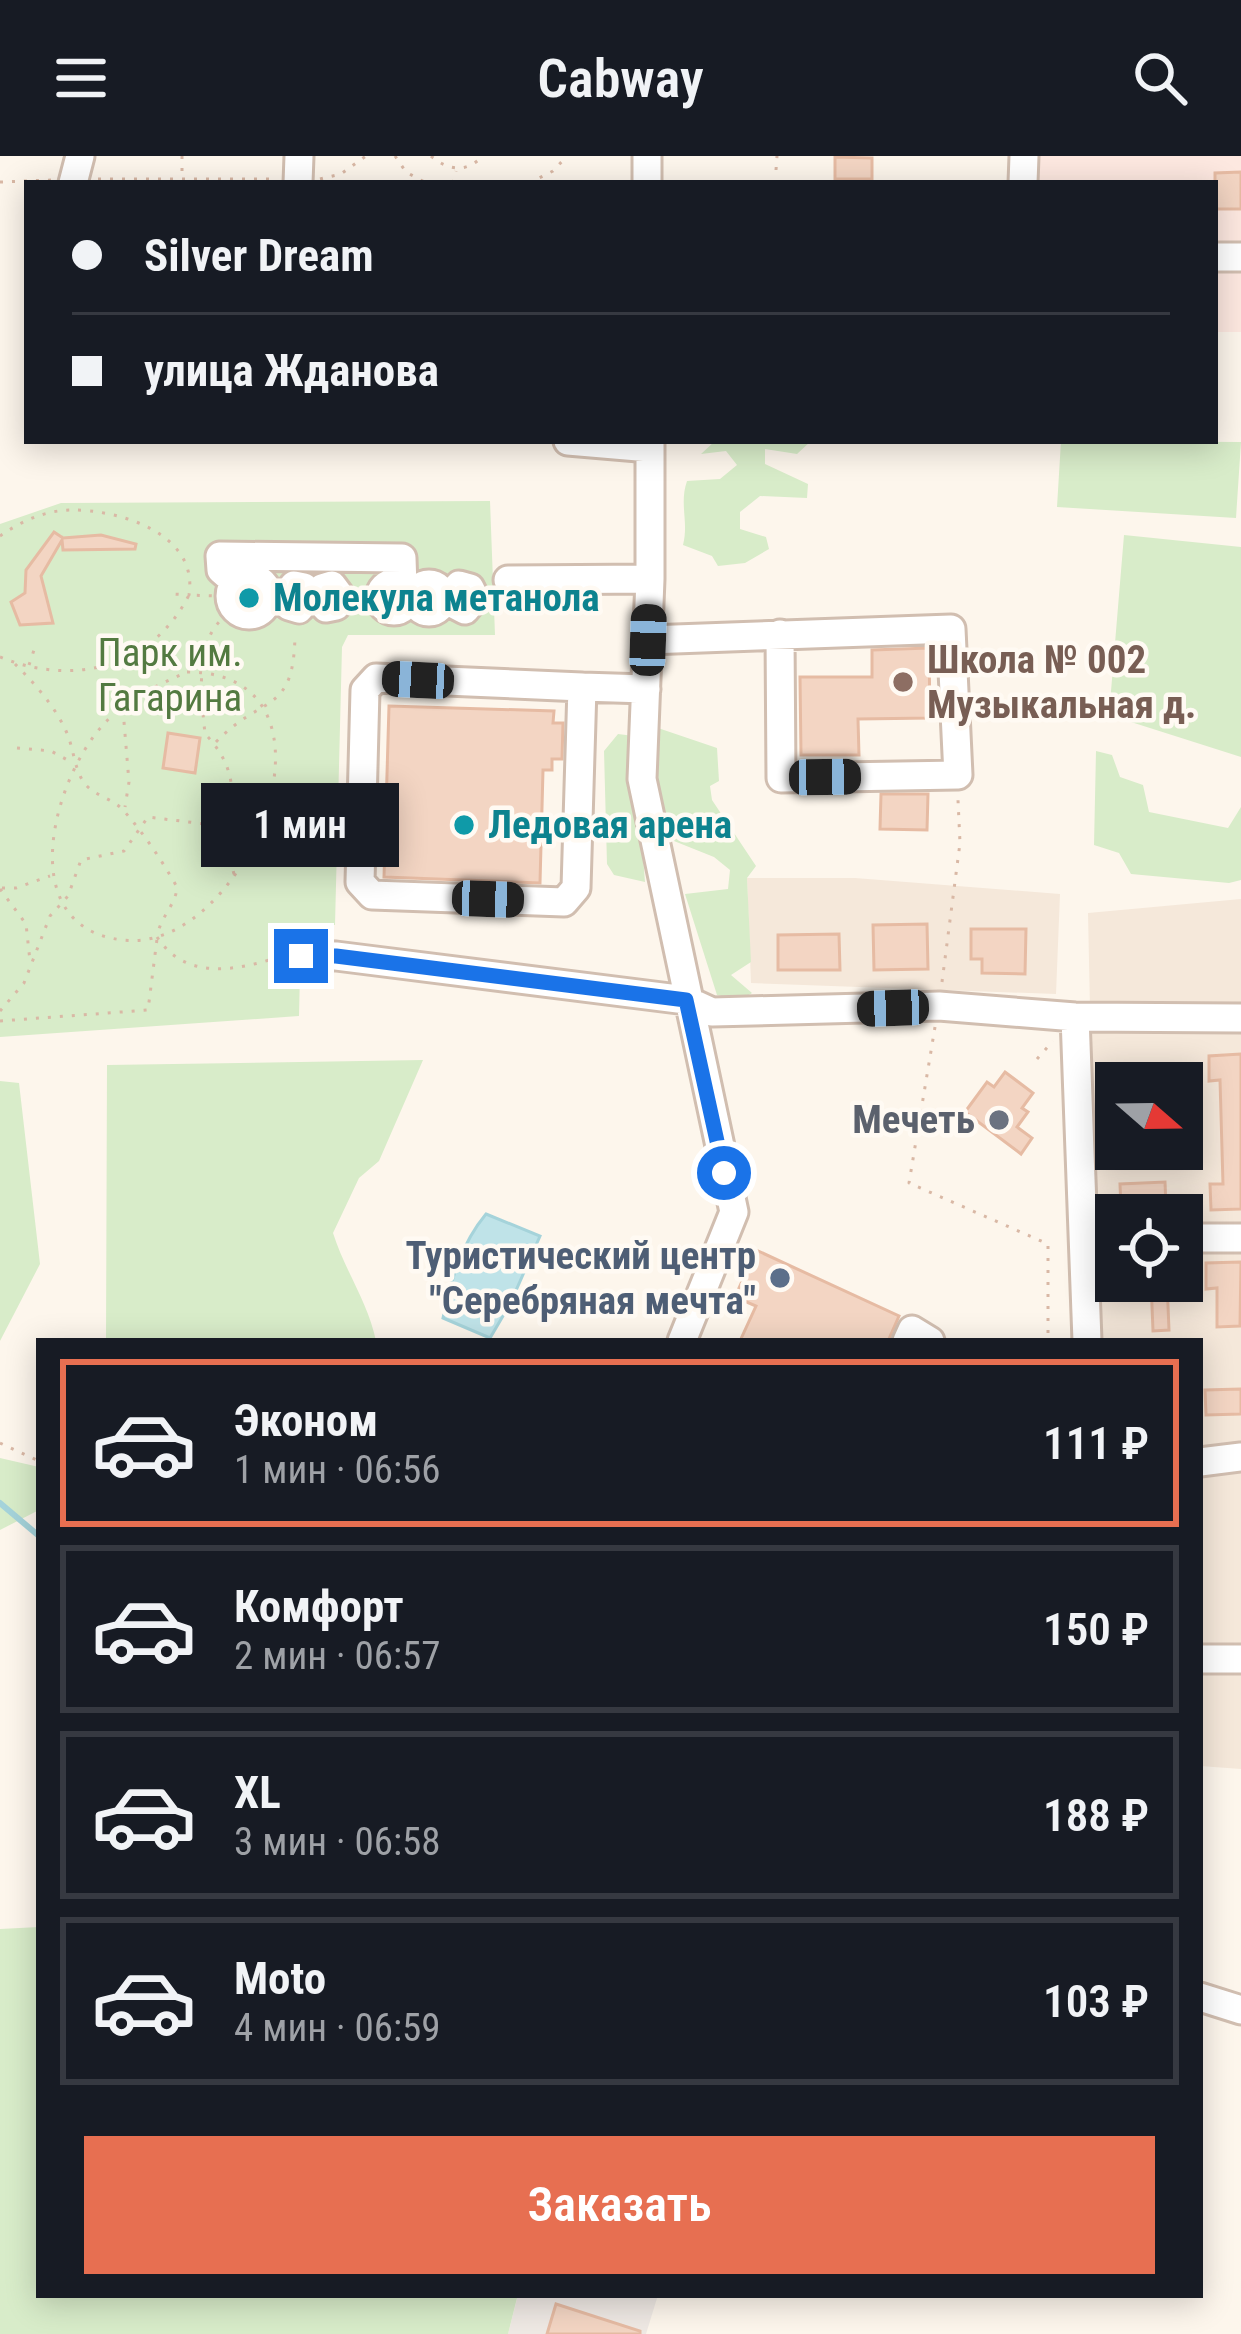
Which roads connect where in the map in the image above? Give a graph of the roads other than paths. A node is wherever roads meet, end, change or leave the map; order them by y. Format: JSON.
{"nodes":[{"id":1,"x":650,"y":445,"type":"edge"},
{"id":2,"x":650,"y":579,"type":"junction"},
{"id":3,"x":383,"y":596,"type":"junction"},
{"id":4,"x":780,"y":634,"type":"junction"},
{"id":5,"x":648,"y":640,"type":"junction"},
{"id":6,"x":582,"y":687,"type":"junction"},
{"id":7,"x":646,"y":689,"type":"junction"},
{"id":8,"x":301,"y":956,"type":"road end"},
{"id":9,"x":686,"y":1000,"type":"junction"},
{"id":10,"x":1075,"y":1017,"type":"junction"},
{"id":11,"x":1241,"y":1018,"type":"edge"},
{"id":12,"x":1203,"y":1238,"type":"edge"},
{"id":13,"x":1241,"y":1238,"type":"edge"},
{"id":14,"x":1086,"y":1239,"type":"junction"},
{"id":15,"x":1095,"y":1239,"type":"edge"},
{"id":16,"x":683,"y":1338,"type":"edge"},
{"id":17,"x":1087,"y":1338,"type":"edge"},
{"id":18,"x":1241,"y":1456,"type":"edge"},
{"id":19,"x":1203,"y":1462,"type":"edge"},
{"id":20,"x":1203,"y":1659,"type":"edge"},
{"id":21,"x":1241,"y":1659,"type":"edge"},
{"id":22,"x":1203,"y":1998,"type":"edge"},
{"id":23,"x":1241,"y":2011,"type":"edge"}],
"edges":[{"from":1,"to":2,"type":"street"},
{"from":2,"to":3,"type":"street"},
{"from":2,"to":5,"type":"street"},
{"from":3,"to":3,"type":"street"},
{"from":4,"to":4,"type":"street"},
{"from":4,"to":5,"type":"street"},
{"from":5,"to":7,"type":"street"},
{"from":6,"to":6,"type":"street"},
{"from":6,"to":7,"type":"street"},
{"from":7,"to":9,"type":"street"},
{"from":8,"to":9,"type":"street"},
{"from":9,"to":10,"type":"street"},
{"from":9,"to":16,"type":"street"},
{"from":10,"to":11,"type":"street"},
{"from":10,"to":14,"type":"street"},
{"from":12,"to":13,"type":"street"},
{"from":14,"to":15,"type":"street"},
{"from":14,"to":17,"type":"street"},
{"from":18,"to":19,"type":"street"},
{"from":20,"to":21,"type":"street"},
{"from":22,"to":23,"type":"street"}]}
